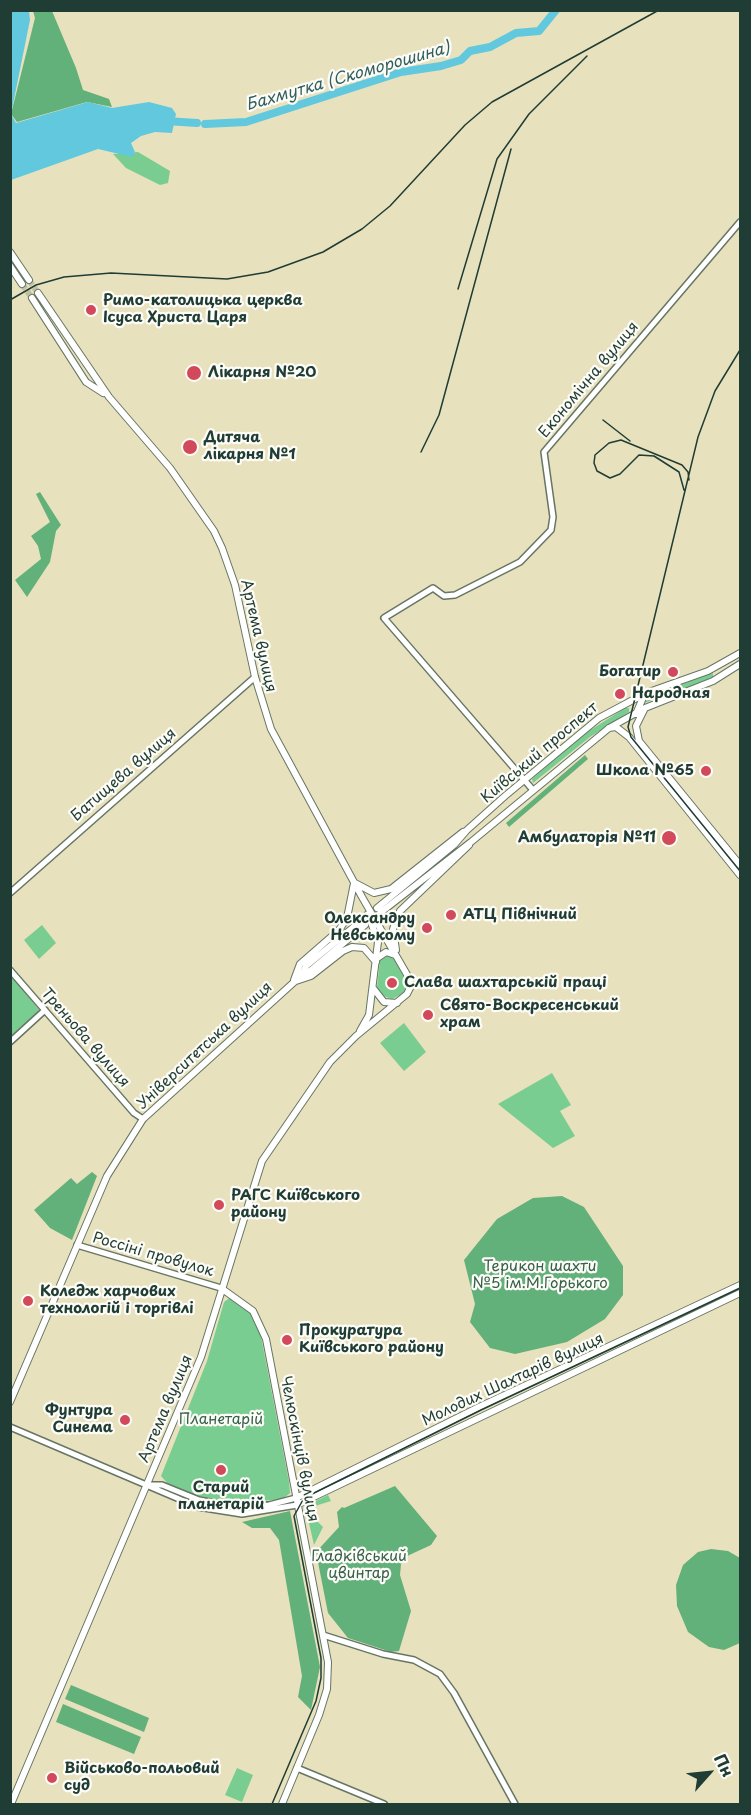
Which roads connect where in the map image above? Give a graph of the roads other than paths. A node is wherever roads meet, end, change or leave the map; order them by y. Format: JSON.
{"nodes":[{"id":1,"x":741,"y":222,"type":"edge"},
{"id":2,"x":10,"y":252,"type":"edge"},
{"id":3,"x":10,"y":266,"type":"edge"},
{"id":4,"x":29,"y":280,"type":"tunnel mouth"},
{"id":5,"x":22,"y":284,"type":"tunnel mouth"},
{"id":6,"x":38,"y":293,"type":"tunnel mouth"},
{"id":7,"x":32,"y":298,"type":"tunnel mouth"},
{"id":8,"x":81,"y":374,"type":"junction"},
{"id":9,"x":94,"y":376,"type":"junction"},
{"id":10,"x":109,"y":397,"type":"junction"},
{"id":11,"x":741,"y":652,"type":"edge"},
{"id":12,"x":725,"y":663,"type":"junction"},
{"id":13,"x":741,"y":664,"type":"edge"},
{"id":14,"x":715,"y":668,"type":"junction"},
{"id":15,"x":729,"y":672,"type":"junction"},
{"id":16,"x":255,"y":677,"type":"junction"},
{"id":17,"x":716,"y":680,"type":"junction"},
{"id":18,"x":646,"y":693,"type":"junction"},
{"id":19,"x":645,"y":708,"type":"junction"},
{"id":20,"x":636,"y":712,"type":"junction"},
{"id":21,"x":609,"y":728,"type":"junction"},
{"id":22,"x":636,"y":746,"type":"junction"},
{"id":23,"x":525,"y":779,"type":"junction"},
{"id":24,"x":533,"y":790,"type":"junction"},
{"id":25,"x":467,"y":830,"type":"junction"},
{"id":26,"x":471,"y":842,"type":"junction"},
{"id":27,"x":741,"y":865,"type":"edge"},
{"id":28,"x":741,"y":875,"type":"edge"},
{"id":29,"x":354,"y":883,"type":"junction"},
{"id":30,"x":10,"y":893,"type":"edge"},
{"id":31,"x":362,"y":897,"type":"junction"},
{"id":32,"x":363,"y":923,"type":"dead end"},
{"id":33,"x":396,"y":956,"type":"junction"},
{"id":34,"x":376,"y":961,"type":"junction"},
{"id":35,"x":402,"y":965,"type":"junction"},
{"id":36,"x":10,"y":970,"type":"edge"},
{"id":37,"x":303,"y":974,"type":"junction"},
{"id":38,"x":311,"y":976,"type":"junction"},
{"id":39,"x":293,"y":982,"type":"junction"},
{"id":40,"x":373,"y":987,"type":"junction"},
{"id":41,"x":397,"y":1003,"type":"junction"},
{"id":42,"x":45,"y":1010,"type":"junction"},
{"id":43,"x":356,"y":1036,"type":"junction"},
{"id":44,"x":10,"y":1042,"type":"edge"},
{"id":45,"x":143,"y":1119,"type":"junction"},
{"id":46,"x":77,"y":1245,"type":"junction"},
{"id":47,"x":741,"y":1285,"type":"edge"},
{"id":48,"x":221,"y":1288,"type":"junction"},
{"id":49,"x":741,"y":1293,"type":"edge"},
{"id":50,"x":10,"y":1402,"type":"edge"},
{"id":51,"x":10,"y":1427,"type":"edge"},
{"id":52,"x":147,"y":1485,"type":"junction"},
{"id":53,"x":296,"y":1498,"type":"junction"},
{"id":54,"x":297,"y":1505,"type":"junction"},
{"id":55,"x":323,"y":1635,"type":"junction"},
{"id":56,"x":297,"y":1768,"type":"junction"},
{"id":57,"x":11,"y":1804,"type":"edge"},
{"id":58,"x":282,"y":1804,"type":"edge"},
{"id":59,"x":384,"y":1804,"type":"edge"},
{"id":60,"x":515,"y":1804,"type":"edge"}],
"edges":[{"from":1,"to":23,"type":"street","name":"Економічна вулиця"},
{"from":2,"to":4,"type":"main road"},
{"from":3,"to":5,"type":"main road"},
{"from":6,"to":9,"type":"main road","name":"Артема вулиця"},
{"from":7,"to":8,"type":"main road","name":"Артема вулиця"},
{"from":8,"to":9,"type":"main road"},
{"from":8,"to":10,"type":"main road","name":"Артема вулиця"},
{"from":9,"to":10,"type":"main road","name":"Артема вулиця"},
{"from":10,"to":16,"type":"main road","name":"Артема вулиця"},
{"from":11,"to":12,"type":"main road","name":"Київський проспект"},
{"from":12,"to":14,"type":"main road","name":"Київський проспект"},
{"from":12,"to":15,"type":"main road"},
{"from":13,"to":15,"type":"main road","name":"Київський проспект"},
{"from":14,"to":17,"type":"main road"},
{"from":14,"to":18,"type":"main road","name":"Київський проспект"},
{"from":15,"to":17,"type":"main road","name":"Київський проспект"},
{"from":16,"to":29,"type":"main road","name":"Артема вулиця"},
{"from":16,"to":30,"type":"street","name":"Батищева вулиця"},
{"from":17,"to":19,"type":"main road","name":"Київський проспект"},
{"from":18,"to":20,"type":"main road"},
{"from":18,"to":23,"type":"main road","name":"Київський проспект"},
{"from":19,"to":20,"type":"main road","name":"Київський проспект"},
{"from":19,"to":27,"type":"main road"},
{"from":20,"to":21,"type":"main road","name":"Київський проспект"},
{"from":20,"to":22,"type":"main road"},
{"from":21,"to":22,"type":"main road"},
{"from":21,"to":24,"type":"main road","name":"Київський проспект"},
{"from":22,"to":28,"type":"main road"},
{"from":23,"to":24,"type":"street"},
{"from":23,"to":25,"type":"main road","name":"Київський проспект"},
{"from":24,"to":26,"type":"main road","name":"Київський проспект"},
{"from":25,"to":26,"type":"main road","name":"Київський проспект"},
{"from":25,"to":29,"type":"main road"},
{"from":26,"to":35,"type":"main road"},
{"from":29,"to":31,"type":"main road","name":"Артема вулиця"},
{"from":29,"to":39,"type":"main road"},
{"from":31,"to":33,"type":"main road","name":"Артема вулиця"},
{"from":31,"to":34,"type":"main road","name":"Артема вулиця"},
{"from":32,"to":37,"type":"main road","name":"Університетська вулиця"},
{"from":33,"to":34,"type":"main road"},
{"from":33,"to":35,"type":"main road","name":"Артема вулиця"},
{"from":34,"to":38,"type":"main road"},
{"from":34,"to":40,"type":"main road","name":"Артема вулиця"},
{"from":35,"to":41,"type":"main road","name":"Артема вулиця"},
{"from":36,"to":42,"type":"street","name":"Треньова вулиця"},
{"from":37,"to":38,"type":"main road"},
{"from":37,"to":39,"type":"main road","name":"Університетська вулиця"},
{"from":38,"to":39,"type":"main road"},
{"from":39,"to":45,"type":"main road","name":"Університетська вулиця"},
{"from":40,"to":41,"type":"main road"},
{"from":40,"to":43,"type":"main road","name":"Артема вулиця"},
{"from":41,"to":43,"type":"main road","name":"Артема вулиця"},
{"from":42,"to":44,"type":"street"},
{"from":42,"to":45,"type":"street","name":"Треньова вулиця"},
{"from":43,"to":48,"type":"main road","name":"Артема вулиця"},
{"from":45,"to":46,"type":"main road","name":"Університетська вулиця"},
{"from":46,"to":48,"type":"street","name":"Россіні провулок"},
{"from":46,"to":50,"type":"main road","name":"Університетська вулиця"},
{"from":47,"to":53,"type":"main road","name":"Молодих Шахтарів вулиця"},
{"from":48,"to":52,"type":"main road","name":"Артема вулиця"},
{"from":48,"to":53,"type":"main road","name":"Челюскінців вулиця"},
{"from":49,"to":54,"type":"main road","name":"Молодих Шахтарів вулиця"},
{"from":51,"to":52,"type":"street"},
{"from":52,"to":53,"type":"street"},
{"from":52,"to":54,"type":"street"},
{"from":52,"to":57,"type":"main road","name":"Артема вулиця"},
{"from":53,"to":54,"type":"main road","name":"Челюскінців вулиця"},
{"from":54,"to":55,"type":"main road","name":"Челюскінців вулиця"},
{"from":55,"to":56,"type":"main road","name":"Челюскінців вулиця"},
{"from":55,"to":60,"type":"street"},
{"from":56,"to":58,"type":"main road","name":"Челюскінців вулиця"},
{"from":56,"to":59,"type":"street"}]}
